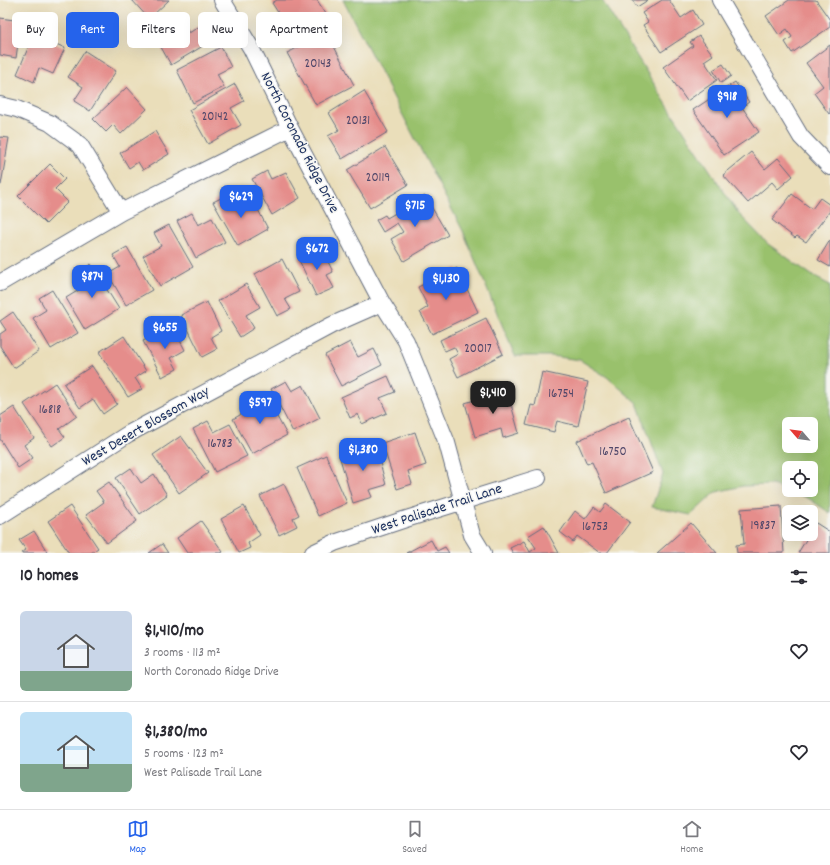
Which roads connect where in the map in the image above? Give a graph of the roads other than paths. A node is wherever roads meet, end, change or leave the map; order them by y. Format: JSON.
{"nodes":[{"id":1,"x":222,"y":0,"type":"edge"},
{"id":2,"x":720,"y":0,"type":"edge"},
{"id":3,"x":0,"y":105,"type":"edge"},
{"id":4,"x":290,"y":128,"type":"junction"},
{"id":5,"x":830,"y":167,"type":"edge"},
{"id":6,"x":121,"y":212,"type":"junction"},
{"id":7,"x":0,"y":283,"type":"edge"},
{"id":8,"x":382,"y":303,"type":"junction"},
{"id":9,"x":538,"y":478,"type":"dead end"},
{"id":10,"x":464,"y":502,"type":"junction"},
{"id":11,"x":0,"y":516,"type":"edge"},
{"id":12,"x":313,"y":553,"type":"edge"},
{"id":13,"x":483,"y":553,"type":"edge"}],
"edges":[{"from":1,"to":4,"type":"street","name":"North Coronado Ridge Drive"},
{"from":2,"to":5,"type":"street"},
{"from":3,"to":6,"type":"street"},
{"from":4,"to":6,"type":"street"},
{"from":4,"to":8,"type":"street","name":"North Coronado Ridge Drive"},
{"from":6,"to":7,"type":"street"},
{"from":8,"to":10,"type":"street","name":"North Coronado Ridge Drive"},
{"from":8,"to":11,"type":"street","name":"West Desert Blossom Way"},
{"from":9,"to":10,"type":"street","name":"West Palisade Trail Lane"},
{"from":10,"to":12,"type":"street","name":"West Palisade Trail Lane"},
{"from":10,"to":13,"type":"street","name":"North Coronado Ridge Drive"}]}
